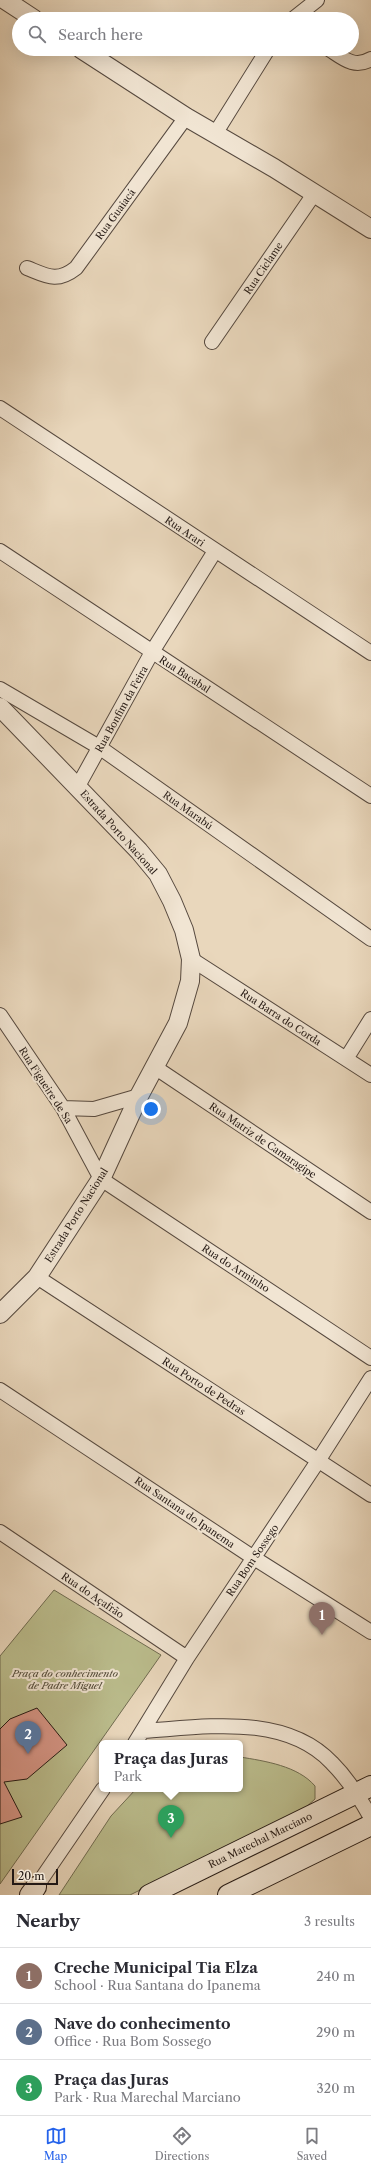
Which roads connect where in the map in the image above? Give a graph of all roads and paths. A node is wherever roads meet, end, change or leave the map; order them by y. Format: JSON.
{"nodes":[{"id":1,"x":5,"y":0,"type":"edge"},
{"id":2,"x":317,"y":0,"type":"edge"},
{"id":3,"x":23,"y":12,"type":"edge"},
{"id":4,"x":302,"y":12,"type":"edge"},
{"id":5,"x":92,"y":56,"type":"edge"},
{"id":6,"x":264,"y":56,"type":"edge"},
{"id":7,"x":340,"y":56,"type":"edge"},
{"id":8,"x":371,"y":59,"type":"edge"},
{"id":9,"x":186,"y":117,"type":"junction"},
{"id":10,"x":215,"y":134,"type":"junction"},
{"id":11,"x":314,"y":194,"type":"junction"},
{"id":12,"x":371,"y":228,"type":"edge"},
{"id":13,"x":27,"y":268,"type":"dead end"},
{"id":14,"x":212,"y":342,"type":"dead end"},
{"id":15,"x":0,"y":408,"type":"edge"},
{"id":16,"x":215,"y":551,"type":"junction"},
{"id":17,"x":0,"y":552,"type":"edge"},
{"id":18,"x":152,"y":652,"type":"junction"},
{"id":19,"x":371,"y":653,"type":"edge"},
{"id":20,"x":0,"y":689,"type":"edge"},
{"id":21,"x":0,"y":707,"type":"edge"},
{"id":22,"x":99,"y":748,"type":"junction"},
{"id":23,"x":78,"y":786,"type":"junction"},
{"id":24,"x":371,"y":796,"type":"edge"},
{"id":25,"x":371,"y":938,"type":"edge"},
{"id":26,"x":191,"y":959,"type":"junction"},
{"id":27,"x":0,"y":1015,"type":"edge"},
{"id":28,"x":371,"y":1019,"type":"edge"},
{"id":29,"x":346,"y":1059,"type":"junction"},
{"id":30,"x":156,"y":1068,"type":"junction"},
{"id":31,"x":371,"y":1075,"type":"edge"},
{"id":32,"x":139,"y":1096,"type":"junction"},
{"id":33,"x":63,"y":1108,"type":"junction"},
{"id":34,"x":101,"y":1179,"type":"junction"},
{"id":35,"x":371,"y":1212,"type":"edge"},
{"id":36,"x":37,"y":1277,"type":"junction"},
{"id":37,"x":2,"y":1306,"type":"edge"},
{"id":38,"x":371,"y":1358,"type":"edge"},
{"id":39,"x":371,"y":1378,"type":"edge"},
{"id":40,"x":0,"y":1390,"type":"edge"},
{"id":41,"x":318,"y":1461,"type":"junction"},
{"id":42,"x":371,"y":1495,"type":"edge"},
{"id":43,"x":0,"y":1532,"type":"edge"},
{"id":44,"x":254,"y":1558,"type":"junction"},
{"id":45,"x":371,"y":1632,"type":"edge"},
{"id":46,"x":187,"y":1658,"type":"junction"},
{"id":47,"x":143,"y":1731,"type":"junction"},
{"id":48,"x":137,"y":1740,"type":"edge"},
{"id":49,"x":364,"y":1789,"type":"edge"},
{"id":50,"x":101,"y":1792,"type":"edge"},
{"id":51,"x":371,"y":1818,"type":"edge"},
{"id":52,"x":371,"y":1825,"type":"edge"},
{"id":53,"x":34,"y":1892,"type":"edge"},
{"id":54,"x":149,"y":1895,"type":"edge"},
{"id":55,"x":228,"y":1895,"type":"edge"}],
"edges":[{"from":1,"to":3,"type":"street"},
{"from":2,"to":4,"type":"street"},
{"from":5,"to":9,"type":"street"},
{"from":6,"to":10,"type":"street"},
{"from":7,"to":8,"type":"street"},
{"from":9,"to":10,"type":"street"},
{"from":9,"to":13,"type":"street","name":"Rua Guaiacá"},
{"from":10,"to":11,"type":"street"},
{"from":11,"to":12,"type":"street"},
{"from":11,"to":14,"type":"street","name":"Rua Ciclame"},
{"from":15,"to":16,"type":"street","name":"Rua Arari"},
{"from":16,"to":18,"type":"street","name":"Rua Bonfim da Feira"},
{"from":16,"to":19,"type":"street","name":"Rua Arari"},
{"from":17,"to":18,"type":"street","name":"Rua Bacabal"},
{"from":18,"to":22,"type":"street","name":"Rua Bonfim da Feira"},
{"from":18,"to":24,"type":"street","name":"Rua Bacabal"},
{"from":20,"to":22,"type":"street","name":"Rua Marabú"},
{"from":21,"to":23,"type":"street","name":"Estrada Porto Nacional"},
{"from":22,"to":23,"type":"street","name":"Rua Bonfim da Feira"},
{"from":22,"to":25,"type":"street","name":"Rua Marabú"},
{"from":23,"to":26,"type":"street","name":"Estrada Porto Nacional"},
{"from":26,"to":29,"type":"street","name":"Rua Barra do Corda"},
{"from":26,"to":30,"type":"street","name":"Estrada Porto Nacional"},
{"from":27,"to":33,"type":"street","name":"Rua Figueire de Sa"},
{"from":28,"to":29,"type":"street"},
{"from":29,"to":31,"type":"street","name":"Rua Barra do Corda"},
{"from":30,"to":32,"type":"street","name":"Estrada Porto Nacional"},
{"from":30,"to":35,"type":"street","name":"Rua Matriz de Camaragipe"},
{"from":32,"to":33,"type":"street"},
{"from":32,"to":34,"type":"street","name":"Estrada Porto Nacional"},
{"from":33,"to":34,"type":"street","name":"Rua Figueire de Sa"},
{"from":34,"to":36,"type":"street","name":"Estrada Porto Nacional"},
{"from":34,"to":38,"type":"street","name":"Rua do Arminho"},
{"from":36,"to":37,"type":"street","name":"Estrada Porto Nacional"},
{"from":36,"to":41,"type":"street","name":"Rua Porto de Pedras"},
{"from":39,"to":41,"type":"street","name":"Rua Bom Sossego"},
{"from":40,"to":44,"type":"street","name":"Rua Santana do Ipanema"},
{"from":41,"to":42,"type":"street","name":"Rua Porto de Pedras"},
{"from":41,"to":44,"type":"street","name":"Rua Bom Sossego"},
{"from":43,"to":46,"type":"street","name":"Rua do Açafrão"},
{"from":44,"to":45,"type":"street","name":"Rua Santana do Ipanema"},
{"from":44,"to":46,"type":"street","name":"Rua Bom Sossego"},
{"from":46,"to":47,"type":"street","name":"Rua Bom Sossego"},
{"from":47,"to":48,"type":"street","name":"Rua Bom Sossego"},
{"from":47,"to":49,"type":"street"},
{"from":49,"to":51,"type":"street"},
{"from":49,"to":54,"type":"main road","name":"Rua Marechal Marciano"},
{"from":50,"to":53,"type":"street"},
{"from":52,"to":55,"type":"main road"}]}
